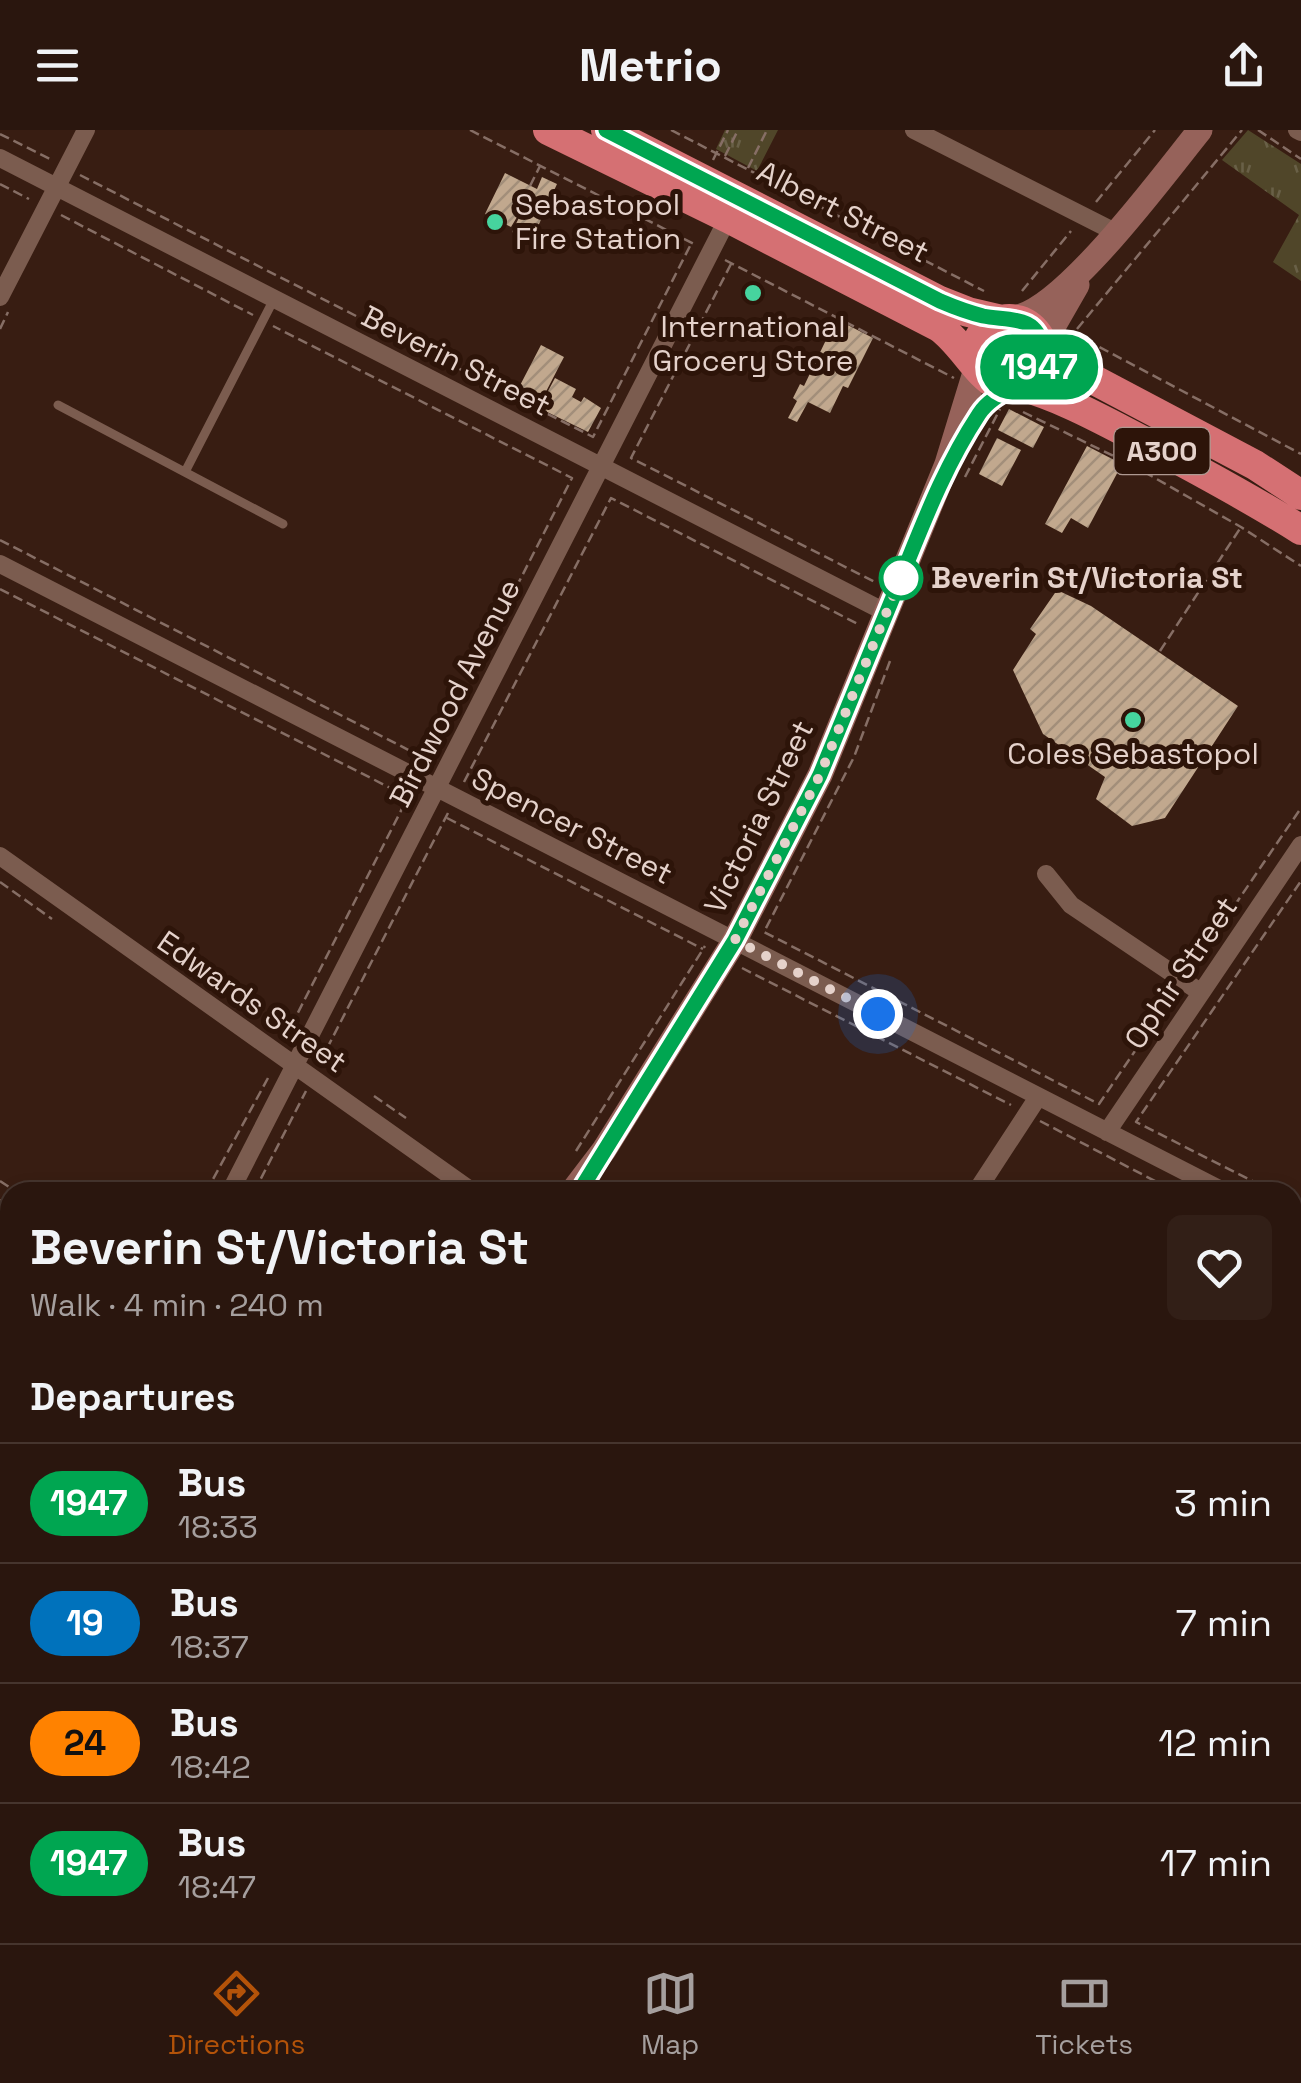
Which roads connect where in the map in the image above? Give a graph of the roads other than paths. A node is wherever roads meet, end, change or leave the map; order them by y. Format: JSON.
{"nodes":[{"id":1,"x":86,"y":130,"type":"edge"},
{"id":2,"x":548,"y":130,"type":"edge"},
{"id":3,"x":606,"y":130,"type":"edge"},
{"id":4,"x":914,"y":130,"type":"edge"},
{"id":5,"x":1200,"y":130,"type":"edge"},
{"id":6,"x":0,"y":158,"type":"edge"},
{"id":7,"x":57,"y":187,"type":"junction"},
{"id":8,"x":728,"y":218,"type":"junction"},
{"id":9,"x":1107,"y":242,"type":"junction"},
{"id":10,"x":0,"y":296,"type":"edge"},
{"id":11,"x":274,"y":299,"type":"junction"},
{"id":12,"x":1031,"y":320,"type":"junction"},
{"id":13,"x":993,"y":385,"type":"junction"},
{"id":14,"x":58,"y":405,"type":"dead end"},
{"id":15,"x":602,"y":467,"type":"junction"},
{"id":16,"x":185,"y":472,"type":"junction"},
{"id":17,"x":1301,"y":494,"type":"edge"},
{"id":18,"x":283,"y":524,"type":"dead end"},
{"id":19,"x":1301,"y":530,"type":"edge"},
{"id":20,"x":0,"y":564,"type":"edge"},
{"id":21,"x":887,"y":613,"type":"junction"},
{"id":22,"x":436,"y":788,"type":"junction"},
{"id":23,"x":1301,"y":845,"type":"edge"},
{"id":24,"x":0,"y":856,"type":"edge"},
{"id":25,"x":1046,"y":874,"type":"dead end"},
{"id":26,"x":725,"y":935,"type":"junction"},
{"id":27,"x":1200,"y":992,"type":"junction"},
{"id":28,"x":292,"y":1066,"type":"junction"},
{"id":29,"x":1038,"y":1097,"type":"junction"},
{"id":30,"x":1107,"y":1132,"type":"junction"},
{"id":31,"x":577,"y":1180,"type":"edge"},
{"id":32,"x":235,"y":1182,"type":"edge"},
{"id":33,"x":459,"y":1182,"type":"edge"},
{"id":34,"x":983,"y":1182,"type":"edge"},
{"id":35,"x":1205,"y":1182,"type":"edge"}],
"edges":[{"from":1,"to":7,"type":"street"},
{"from":2,"to":8,"type":"highway","name":"Albert Street","number":"A300"},
{"from":3,"to":12,"type":"highway","name":"Albert Street","number":"A300"},
{"from":4,"to":9,"type":"street"},
{"from":5,"to":9,"type":"street"},
{"from":6,"to":7,"type":"street","name":"Beverin Street"},
{"from":7,"to":10,"type":"street"},
{"from":7,"to":11,"type":"street","name":"Beverin Street"},
{"from":8,"to":13,"type":"highway","name":"Albert Street","number":"A300"},
{"from":8,"to":15,"type":"street","name":"Birdwood Avenue"},
{"from":9,"to":12,"type":"street"},
{"from":11,"to":15,"type":"street","name":"Beverin Street"},
{"from":11,"to":16,"type":"lane"},
{"from":12,"to":13,"type":"highway"},
{"from":12,"to":13,"type":"highway"},
{"from":12,"to":17,"type":"highway","name":"Albert Street","number":"A300"},
{"from":13,"to":19,"type":"highway","name":"Albert Street","number":"A300"},
{"from":13,"to":21,"type":"street","name":"Victoria Street"},
{"from":14,"to":16,"type":"lane"},
{"from":15,"to":21,"type":"street","name":"Beverin Street"},
{"from":15,"to":22,"type":"street","name":"Birdwood Avenue"},
{"from":16,"to":18,"type":"lane"},
{"from":20,"to":22,"type":"street","name":"Spencer Street"},
{"from":21,"to":26,"type":"street","name":"Victoria Street"},
{"from":22,"to":26,"type":"street","name":"Spencer Street"},
{"from":22,"to":28,"type":"street","name":"Birdwood Avenue"},
{"from":23,"to":27,"type":"street","name":"Ophir Street"},
{"from":24,"to":28,"type":"street","name":"Edwards Street"},
{"from":25,"to":27,"type":"street"},
{"from":26,"to":29,"type":"street","name":"Spencer Street"},
{"from":26,"to":31,"type":"street","name":"Victoria Street"},
{"from":27,"to":30,"type":"street","name":"Ophir Street"},
{"from":28,"to":32,"type":"street","name":"Birdwood Avenue"},
{"from":28,"to":33,"type":"street","name":"Edwards Street"},
{"from":29,"to":30,"type":"street","name":"Spencer Street"},
{"from":29,"to":34,"type":"street"},
{"from":30,"to":35,"type":"street","name":"Spencer Street"}]}
